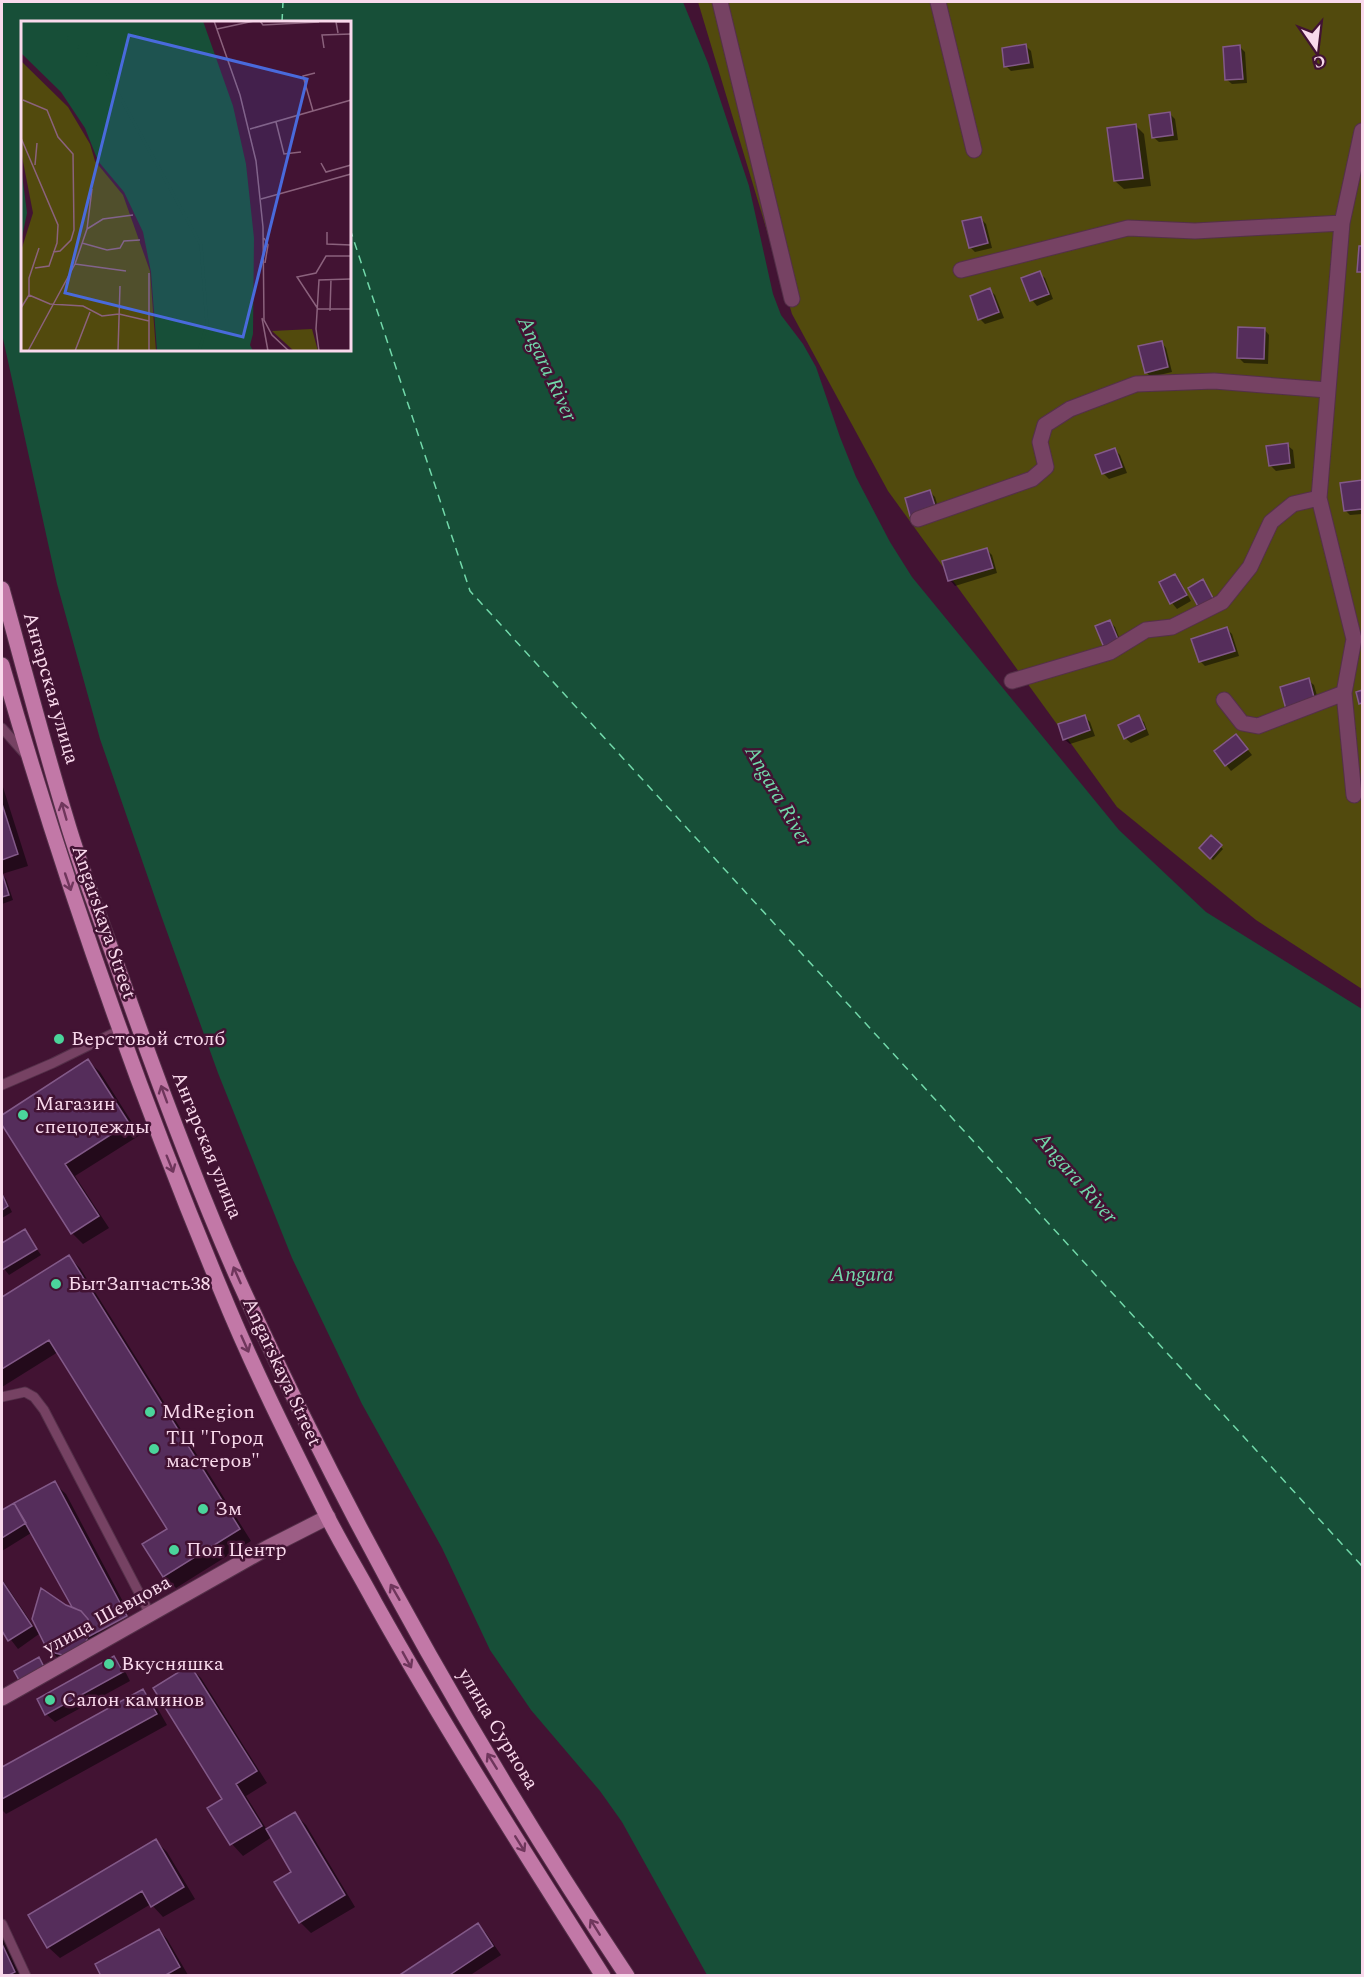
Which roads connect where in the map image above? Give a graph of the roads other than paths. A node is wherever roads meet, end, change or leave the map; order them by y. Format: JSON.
{"nodes":[{"id":1,"x":720,"y":2,"type":"edge"},
{"id":2,"x":938,"y":2,"type":"edge"},
{"id":3,"x":1362,"y":131,"type":"edge"},
{"id":4,"x":974,"y":150,"type":"dead end"},
{"id":5,"x":1342,"y":223,"type":"junction"},
{"id":6,"x":961,"y":270,"type":"dead end"},
{"id":7,"x":792,"y":299,"type":"dead end"},
{"id":8,"x":1327,"y":390,"type":"junction"},
{"id":9,"x":1319,"y":498,"type":"junction"},
{"id":10,"x":918,"y":519,"type":"dead end"},
{"id":11,"x":2,"y":589,"type":"edge"},
{"id":12,"x":2,"y":665,"type":"edge"},
{"id":13,"x":1012,"y":681,"type":"dead end"},
{"id":14,"x":1344,"y":693,"type":"junction"},
{"id":15,"x":1224,"y":700,"type":"dead end"},
{"id":16,"x":2,"y":728,"type":"edge"},
{"id":17,"x":28,"y":757,"type":"junction"},
{"id":18,"x":1354,"y":795,"type":"dead end"},
{"id":19,"x":120,"y":1030,"type":"junction"},
{"id":20,"x":2,"y":1085,"type":"edge"},
{"id":21,"x":2,"y":1397,"type":"edge"},
{"id":22,"x":344,"y":1498,"type":"joint"},
{"id":23,"x":328,"y":1517,"type":"junction"},
{"id":24,"x":150,"y":1614,"type":"junction"},
{"id":25,"x":2,"y":1698,"type":"edge"},
{"id":26,"x":2,"y":1924,"type":"edge"},
{"id":27,"x":26,"y":1976,"type":"edge"},
{"id":28,"x":603,"y":1976,"type":"edge"},
{"id":29,"x":627,"y":1976,"type":"edge"}],
"edges":[{"from":1,"to":7,"type":"street"},
{"from":2,"to":4,"type":"street"},
{"from":3,"to":5,"type":"street"},
{"from":5,"to":6,"type":"street"},
{"from":5,"to":8,"type":"street"},
{"from":8,"to":9,"type":"street"},
{"from":8,"to":10,"type":"street"},
{"from":9,"to":13,"type":"street"},
{"from":9,"to":14,"type":"street"},
{"from":22,"to":11,"type":"main road","name":"Ангарская улица","one_way":true},
{"from":12,"to":17,"type":"main road","name":"Angarskaya Street"},
{"from":14,"to":15,"type":"street"},
{"from":14,"to":18,"type":"street"},
{"from":16,"to":17,"type":"lane"},
{"from":17,"to":19,"type":"main road","name":"Angarskaya Street","one_way":true},
{"from":19,"to":20,"type":"lane"},
{"from":19,"to":23,"type":"main road","name":"Angarskaya Street","one_way":true},
{"from":21,"to":24,"type":"lane"},
{"from":29,"to":22,"type":"main road","name":"улица Сурнова","one_way":true},
{"from":23,"to":24,"type":"main road","name":"улица Шевцова"},
{"from":23,"to":28,"type":"main road","one_way":true},
{"from":24,"to":25,"type":"main road","name":"улица Шевцова"},
{"from":26,"to":27,"type":"lane"}]}
